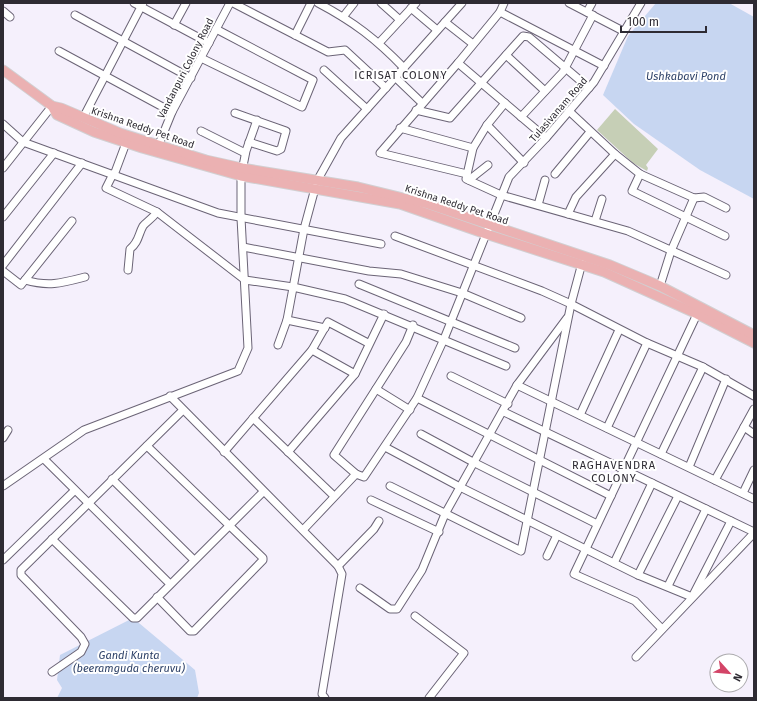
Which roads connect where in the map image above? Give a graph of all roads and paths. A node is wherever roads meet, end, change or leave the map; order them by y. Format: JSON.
{"nodes":[{"id":1,"x":134,"y":3,"type":"edge"},
{"id":2,"x":186,"y":3,"type":"edge"},
{"id":3,"x":230,"y":3,"type":"edge"},
{"id":4,"x":234,"y":3,"type":"edge"},
{"id":5,"x":311,"y":3,"type":"edge"},
{"id":6,"x":318,"y":3,"type":"edge"},
{"id":7,"x":354,"y":3,"type":"edge"},
{"id":8,"x":381,"y":3,"type":"edge"},
{"id":9,"x":462,"y":3,"type":"edge"},
{"id":10,"x":504,"y":3,"type":"edge"},
{"id":11,"x":569,"y":3,"type":"edge"},
{"id":12,"x":592,"y":3,"type":"edge"},
{"id":13,"x":641,"y":3,"type":"edge"},
{"id":14,"x":142,"y":5,"type":"edge"},
{"id":15,"x":414,"y":6,"type":"edge"},
{"id":16,"x":3,"y":11,"type":"edge"},
{"id":17,"x":500,"y":12,"type":"junction"},
{"id":18,"x":590,"y":14,"type":"junction"},
{"id":19,"x":75,"y":15,"type":"dead end"},
{"id":20,"x":10,"y":17,"type":"dead end"},
{"id":21,"x":343,"y":17,"type":"junction"},
{"id":22,"x":400,"y":20,"type":"junction"},
{"id":23,"x":445,"y":22,"type":"junction"},
{"id":24,"x":174,"y":25,"type":"junction"},
{"id":25,"x":216,"y":29,"type":"junction"},
{"id":26,"x":437,"y":30,"type":"junction"},
{"id":27,"x":623,"y":31,"type":"junction"},
{"id":28,"x":295,"y":35,"type":"junction"},
{"id":29,"x":122,"y":41,"type":"junction"},
{"id":30,"x":209,"y":43,"type":"junction"},
{"id":31,"x":379,"y":43,"type":"junction"},
{"id":32,"x":473,"y":44,"type":"junction"},
{"id":33,"x":59,"y":51,"type":"dead end"},
{"id":34,"x":574,"y":51,"type":"junction"},
{"id":35,"x":506,"y":55,"type":"junction"},
{"id":36,"x":201,"y":58,"type":"junction"},
{"id":37,"x":458,"y":63,"type":"junction"},
{"id":38,"x":604,"y":66,"type":"junction"},
{"id":39,"x":565,"y":67,"type":"junction"},
{"id":40,"x":404,"y":68,"type":"junction"},
{"id":41,"x":3,"y":70,"type":"edge"},
{"id":42,"x":324,"y":70,"type":"dead end"},
{"id":43,"x":104,"y":75,"type":"junction"},
{"id":44,"x":190,"y":78,"type":"junction"},
{"id":45,"x":396,"y":78,"type":"junction"},
{"id":46,"x":482,"y":82,"type":"junction"},
{"id":47,"x":386,"y":88,"type":"junction"},
{"id":48,"x":589,"y":88,"type":"junction"},
{"id":49,"x":545,"y":91,"type":"junction"},
{"id":50,"x":422,"y":103,"type":"junction"},
{"id":51,"x":505,"y":103,"type":"junction"},
{"id":52,"x":52,"y":106,"type":"junction"},
{"id":53,"x":367,"y":109,"type":"junction"},
{"id":54,"x":416,"y":110,"type":"junction"},
{"id":55,"x":569,"y":111,"type":"junction"},
{"id":56,"x":172,"y":112,"type":"junction"},
{"id":57,"x":235,"y":113,"type":"dead end"},
{"id":58,"x":521,"y":117,"type":"junction"},
{"id":59,"x":83,"y":118,"type":"junction"},
{"id":60,"x":257,"y":120,"type":"junction"},
{"id":61,"x":3,"y":124,"type":"edge"},
{"id":62,"x":486,"y":125,"type":"junction"},
{"id":63,"x":400,"y":128,"type":"junction"},
{"id":64,"x":202,"y":130,"type":"dead end"},
{"id":65,"x":590,"y":132,"type":"junction"},
{"id":66,"x":546,"y":138,"type":"junction"},
{"id":67,"x":24,"y":142,"type":"junction"},
{"id":68,"x":249,"y":142,"type":"junction"},
{"id":69,"x":126,"y":143,"type":"junction"},
{"id":70,"x":159,"y":144,"type":"junction"},
{"id":71,"x":473,"y":148,"type":"junction"},
{"id":72,"x":54,"y":153,"type":"junction"},
{"id":73,"x":245,"y":153,"type":"junction"},
{"id":74,"x":614,"y":154,"type":"junction"},
{"id":75,"x":82,"y":163,"type":"junction"},
{"id":76,"x":524,"y":163,"type":"junction"},
{"id":77,"x":488,"y":165,"type":"dead end"},
{"id":78,"x":3,"y":168,"type":"edge"},
{"id":79,"x":242,"y":172,"type":"junction"},
{"id":80,"x":555,"y":174,"type":"dead end"},
{"id":81,"x":640,"y":174,"type":"junction"},
{"id":82,"x":113,"y":175,"type":"junction"},
{"id":83,"x":468,"y":177,"type":"junction"},
{"id":84,"x":545,"y":180,"type":"dead end"},
{"id":85,"x":316,"y":185,"type":"junction"},
{"id":86,"x":501,"y":195,"type":"junction"},
{"id":87,"x":694,"y":198,"type":"junction"},
{"id":88,"x":602,"y":199,"type":"dead end"},
{"id":89,"x":538,"y":206,"type":"junction"},
{"id":90,"x":726,"y":208,"type":"dead end"},
{"id":91,"x":157,"y":212,"type":"junction"},
{"id":92,"x":568,"y":214,"type":"junction"},
{"id":93,"x":3,"y":217,"type":"edge"},
{"id":94,"x":686,"y":217,"type":"junction"},
{"id":95,"x":241,"y":218,"type":"junction"},
{"id":96,"x":72,"y":221,"type":"dead end"},
{"id":97,"x":595,"y":221,"type":"junction"},
{"id":98,"x":304,"y":229,"type":"junction"},
{"id":99,"x":488,"y":230,"type":"junction"},
{"id":100,"x":395,"y":236,"type":"dead end"},
{"id":101,"x":725,"y":236,"type":"dead end"},
{"id":102,"x":381,"y":244,"type":"dead end"},
{"id":103,"x":243,"y":247,"type":"junction"},
{"id":104,"x":671,"y":251,"type":"junction"},
{"id":105,"x":298,"y":258,"type":"junction"},
{"id":106,"x":582,"y":264,"type":"junction"},
{"id":107,"x":3,"y":265,"type":"edge"},
{"id":108,"x":473,"y":266,"type":"junction"},
{"id":109,"x":128,"y":270,"type":"dead end"},
{"id":110,"x":3,"y":271,"type":"edge"},
{"id":111,"x":726,"y":275,"type":"dead end"},
{"id":112,"x":85,"y":277,"type":"dead end"},
{"id":113,"x":26,"y":280,"type":"junction"},
{"id":114,"x":245,"y":280,"type":"junction"},
{"id":115,"x":359,"y":284,"type":"dead end"},
{"id":116,"x":660,"y":286,"type":"junction"},
{"id":117,"x":293,"y":287,"type":"junction"},
{"id":118,"x":462,"y":293,"type":"junction"},
{"id":119,"x":571,"y":304,"type":"junction"},
{"id":120,"x":699,"y":310,"type":"junction"},
{"id":121,"x":384,"y":314,"type":"junction"},
{"id":122,"x":568,"y":316,"type":"junction"},
{"id":123,"x":521,"y":318,"type":"dead end"},
{"id":124,"x":287,"y":320,"type":"junction"},
{"id":125,"x":451,"y":321,"type":"junction"},
{"id":126,"x":413,"y":325,"type":"junction"},
{"id":127,"x":325,"y":328,"type":"junction"},
{"id":128,"x":619,"y":330,"type":"junction"},
{"id":129,"x":754,"y":335,"type":"edge"},
{"id":130,"x":444,"y":339,"type":"junction"},
{"id":131,"x":368,"y":343,"type":"junction"},
{"id":132,"x":647,"y":343,"type":"junction"},
{"id":133,"x":754,"y":343,"type":"edge"},
{"id":134,"x":278,"y":345,"type":"dead end"},
{"id":135,"x":515,"y":348,"type":"dead end"},
{"id":136,"x":312,"y":350,"type":"junction"},
{"id":137,"x":677,"y":356,"type":"junction"},
{"id":138,"x":506,"y":366,"type":"dead end"},
{"id":139,"x":703,"y":367,"type":"junction"},
{"id":140,"x":355,"y":374,"type":"junction"},
{"id":141,"x":451,"y":376,"type":"dead end"},
{"id":142,"x":726,"y":379,"type":"junction"},
{"id":143,"x":517,"y":385,"type":"junction"},
{"id":144,"x":376,"y":389,"type":"junction"},
{"id":145,"x":170,"y":396,"type":"junction"},
{"id":146,"x":754,"y":396,"type":"edge"},
{"id":147,"x":417,"y":398,"type":"junction"},
{"id":148,"x":552,"y":402,"type":"junction"},
{"id":149,"x":508,"y":404,"type":"junction"},
{"id":150,"x":754,"y":409,"type":"edge"},
{"id":151,"x":410,"y":410,"type":"junction"},
{"id":152,"x":182,"y":411,"type":"junction"},
{"id":153,"x":504,"y":412,"type":"junction"},
{"id":154,"x":580,"y":415,"type":"junction"},
{"id":155,"x":253,"y":418,"type":"junction"},
{"id":156,"x":744,"y":427,"type":"junction"},
{"id":157,"x":607,"y":428,"type":"junction"},
{"id":158,"x":8,"y":430,"type":"dead end"},
{"id":159,"x":546,"y":432,"type":"junction"},
{"id":160,"x":421,"y":434,"type":"dead end"},
{"id":161,"x":754,"y":434,"type":"edge"},
{"id":162,"x":489,"y":436,"type":"junction"},
{"id":163,"x":3,"y":438,"type":"edge"},
{"id":164,"x":636,"y":442,"type":"junction"},
{"id":165,"x":147,"y":446,"type":"junction"},
{"id":166,"x":385,"y":447,"type":"junction"},
{"id":167,"x":224,"y":452,"type":"junction"},
{"id":168,"x":288,"y":452,"type":"junction"},
{"id":169,"x":661,"y":454,"type":"junction"},
{"id":170,"x":44,"y":459,"type":"junction"},
{"id":171,"x":540,"y":461,"type":"junction"},
{"id":172,"x":473,"y":462,"type":"junction"},
{"id":173,"x":689,"y":467,"type":"junction"},
{"id":174,"x":623,"y":470,"type":"junction"},
{"id":175,"x":754,"y":470,"type":"edge"},
{"id":176,"x":356,"y":474,"type":"junction"},
{"id":177,"x":112,"y":480,"type":"junction"},
{"id":178,"x":715,"y":480,"type":"junction"},
{"id":179,"x":652,"y":483,"type":"junction"},
{"id":180,"x":3,"y":486,"type":"edge"},
{"id":181,"x":390,"y":486,"type":"dead end"},
{"id":182,"x":460,"y":487,"type":"junction"},
{"id":183,"x":74,"y":491,"type":"junction"},
{"id":184,"x":264,"y":492,"type":"junction"},
{"id":185,"x":534,"y":492,"type":"junction"},
{"id":186,"x":743,"y":493,"type":"junction"},
{"id":187,"x":334,"y":496,"type":"junction"},
{"id":188,"x":611,"y":496,"type":"junction"},
{"id":189,"x":678,"y":496,"type":"junction"},
{"id":190,"x":754,"y":499,"type":"edge"},
{"id":191,"x":371,"y":500,"type":"dead end"},
{"id":192,"x":87,"y":504,"type":"junction"},
{"id":193,"x":706,"y":509,"type":"junction"},
{"id":194,"x":445,"y":514,"type":"junction"},
{"id":195,"x":528,"y":520,"type":"junction"},
{"id":196,"x":379,"y":521,"type":"dead end"},
{"id":197,"x":731,"y":521,"type":"junction"},
{"id":198,"x":597,"y":524,"type":"junction"},
{"id":199,"x":229,"y":526,"type":"junction"},
{"id":200,"x":303,"y":530,"type":"junction"},
{"id":201,"x":439,"y":532,"type":"junction"},
{"id":202,"x":754,"y":533,"type":"edge"},
{"id":203,"x":558,"y":535,"type":"junction"},
{"id":204,"x":52,"y":539,"type":"junction"},
{"id":205,"x":586,"y":549,"type":"junction"},
{"id":206,"x":548,"y":556,"type":"dead end"},
{"id":207,"x":3,"y":560,"type":"edge"},
{"id":208,"x":194,"y":560,"type":"junction"},
{"id":209,"x":614,"y":563,"type":"junction"},
{"id":210,"x":338,"y":566,"type":"junction"},
{"id":211,"x":638,"y":575,"type":"junction"},
{"id":212,"x":170,"y":584,"type":"junction"},
{"id":213,"x":668,"y":586,"type":"junction"},
{"id":214,"x":360,"y":588,"type":"dead end"},
{"id":215,"x":157,"y":597,"type":"junction"},
{"id":216,"x":692,"y":597,"type":"junction"},
{"id":217,"x":415,"y":616,"type":"dead end"},
{"id":218,"x":662,"y":628,"type":"junction"},
{"id":219,"x":636,"y":657,"type":"dead end"},
{"id":220,"x":52,"y":672,"type":"dead end"},
{"id":221,"x":326,"y":698,"type":"edge"},
{"id":222,"x":429,"y":698,"type":"edge"}],
"edges":[{"from":1,"to":14,"type":"street"},
{"from":2,"to":24,"type":"street"},
{"from":3,"to":25,"type":"street","name":"Vandanpuri Colony Road"},
{"from":4,"to":28,"type":"street"},
{"from":5,"to":28,"type":"street"},
{"from":6,"to":21,"type":"street"},
{"from":7,"to":21,"type":"street"},
{"from":8,"to":22,"type":"street"},
{"from":9,"to":23,"type":"street"},
{"from":10,"to":17,"type":"street"},
{"from":11,"to":18,"type":"street"},
{"from":12,"to":18,"type":"street"},
{"from":13,"to":27,"type":"street","name":"Tulasivanam Road"},
{"from":14,"to":24,"type":"street"},
{"from":14,"to":29,"type":"street"},
{"from":15,"to":22,"type":"street"},
{"from":15,"to":26,"type":"street"},
{"from":16,"to":20,"type":"street"},
{"from":17,"to":32,"type":"street"},
{"from":17,"to":34,"type":"street"},
{"from":18,"to":27,"type":"street"},
{"from":18,"to":34,"type":"street"},
{"from":19,"to":29,"type":"street"},
{"from":21,"to":31,"type":"street"},
{"from":22,"to":31,"type":"street"},
{"from":23,"to":26,"type":"street"},
{"from":23,"to":32,"type":"street"},
{"from":24,"to":30,"type":"street"},
{"from":25,"to":30,"type":"street","name":"Vandanpuri Colony Road"},
{"from":25,"to":36,"type":"street"},
{"from":26,"to":40,"type":"street"},
{"from":27,"to":38,"type":"street","name":"Tulasivanam Road"},
{"from":28,"to":47,"type":"street"},
{"from":29,"to":43,"type":"street"},
{"from":29,"to":44,"type":"street"},
{"from":30,"to":36,"type":"street","name":"Vandanpuri Colony Road"},
{"from":31,"to":40,"type":"street"},
{"from":32,"to":37,"type":"street"},
{"from":33,"to":43,"type":"street"},
{"from":34,"to":38,"type":"street"},
{"from":34,"to":39,"type":"street"},
{"from":35,"to":39,"type":"street"},
{"from":35,"to":46,"type":"street"},
{"from":35,"to":49,"type":"street"},
{"from":36,"to":44,"type":"street","name":"Vandanpuri Colony Road"},
{"from":37,"to":46,"type":"street"},
{"from":37,"to":50,"type":"street"},
{"from":38,"to":48,"type":"street","name":"Tulasivanam Road"},
{"from":39,"to":48,"type":"street"},
{"from":39,"to":49,"type":"street"},
{"from":40,"to":45,"type":"street"},
{"from":41,"to":52,"type":"main road"},
{"from":42,"to":53,"type":"street"},
{"from":43,"to":56,"type":"street"},
{"from":43,"to":59,"type":"street"},
{"from":44,"to":56,"type":"street","name":"Vandanpuri Colony Road"},
{"from":45,"to":47,"type":"street"},
{"from":45,"to":50,"type":"street"},
{"from":46,"to":51,"type":"street"},
{"from":46,"to":54,"type":"street"},
{"from":47,"to":53,"type":"street"},
{"from":48,"to":55,"type":"street","name":"Tulasivanam Road"},
{"from":49,"to":58,"type":"street"},
{"from":50,"to":54,"type":"street"},
{"from":51,"to":58,"type":"street"},
{"from":51,"to":62,"type":"street"},
{"from":52,"to":59,"type":"main road","name":"Krishna Reddy Pet Road"},
{"from":52,"to":67,"type":"street"},
{"from":52,"to":69,"type":"main road","name":"Krishna Reddy Pet Road"},
{"from":53,"to":85,"type":"street"},
{"from":54,"to":63,"type":"street"},
{"from":55,"to":65,"type":"street"},
{"from":55,"to":66,"type":"street","name":"Tulasivanam Road"},
{"from":56,"to":70,"type":"street","name":"Vandanpuri Colony Road"},
{"from":57,"to":60,"type":"street"},
{"from":58,"to":66,"type":"street"},
{"from":59,"to":70,"type":"main road","name":"Krishna Reddy Pet Road"},
{"from":60,"to":68,"type":"street"},
{"from":60,"to":68,"type":"street"},
{"from":61,"to":67,"type":"street"},
{"from":62,"to":71,"type":"street"},
{"from":62,"to":76,"type":"street"},
{"from":63,"to":71,"type":"street"},
{"from":63,"to":83,"type":"street"},
{"from":64,"to":73,"type":"street"},
{"from":65,"to":74,"type":"street"},
{"from":65,"to":80,"type":"street"},
{"from":66,"to":76,"type":"street","name":"Tulasivanam Road"},
{"from":67,"to":72,"type":"street"},
{"from":67,"to":78,"type":"street"},
{"from":68,"to":73,"type":"street"},
{"from":69,"to":79,"type":"main road","name":"Krishna Reddy Pet Road"},
{"from":69,"to":82,"type":"street"},
{"from":70,"to":79,"type":"main road","name":"Krishna Reddy Pet Road"},
{"from":71,"to":83,"type":"street"},
{"from":72,"to":75,"type":"street"},
{"from":72,"to":93,"type":"street"},
{"from":73,"to":79,"type":"street"},
{"from":74,"to":81,"type":"street"},
{"from":74,"to":92,"type":"street"},
{"from":75,"to":82,"type":"street"},
{"from":75,"to":107,"type":"street"},
{"from":76,"to":86,"type":"street","name":"Tulasivanam Road"},
{"from":77,"to":83,"type":"street"},
{"from":79,"to":85,"type":"main road","name":"Krishna Reddy Pet Road"},
{"from":79,"to":95,"type":"street"},
{"from":81,"to":87,"type":"street"},
{"from":81,"to":94,"type":"street"},
{"from":82,"to":91,"type":"street"},
{"from":82,"to":95,"type":"street"},
{"from":83,"to":86,"type":"street"},
{"from":84,"to":89,"type":"street"},
{"from":85,"to":98,"type":"street"},
{"from":85,"to":99,"type":"main road","name":"Krishna Reddy Pet Road"},
{"from":86,"to":89,"type":"street"},
{"from":86,"to":99,"type":"street","name":"Tulasivanam Road"},
{"from":87,"to":90,"type":"street"},
{"from":87,"to":94,"type":"street"},
{"from":88,"to":97,"type":"street"},
{"from":89,"to":92,"type":"street"},
{"from":91,"to":109,"type":"street"},
{"from":91,"to":114,"type":"street"},
{"from":92,"to":97,"type":"street"},
{"from":94,"to":101,"type":"street"},
{"from":94,"to":104,"type":"street"},
{"from":95,"to":98,"type":"street"},
{"from":95,"to":103,"type":"street"},
{"from":96,"to":113,"type":"street"},
{"from":97,"to":104,"type":"street"},
{"from":98,"to":102,"type":"street"},
{"from":98,"to":105,"type":"street"},
{"from":99,"to":106,"type":"main road","name":"Krishna Reddy Pet Road"},
{"from":99,"to":108,"type":"street","name":"Tulasivanam Road"},
{"from":99,"to":116,"type":"main road","name":"Krishna Reddy Pet Road"},
{"from":100,"to":108,"type":"street"},
{"from":103,"to":105,"type":"street"},
{"from":103,"to":114,"type":"street"},
{"from":104,"to":111,"type":"street"},
{"from":104,"to":116,"type":"street"},
{"from":105,"to":117,"type":"street"},
{"from":105,"to":118,"type":"street"},
{"from":106,"to":119,"type":"street"},
{"from":106,"to":120,"type":"main road","name":"Krishna Reddy Pet Road"},
{"from":108,"to":118,"type":"street","name":"Tulasivanam Road"},
{"from":108,"to":119,"type":"street"},
{"from":110,"to":113,"type":"street"},
{"from":112,"to":113,"type":"street"},
{"from":114,"to":117,"type":"street"},
{"from":114,"to":145,"type":"street"},
{"from":115,"to":125,"type":"street"},
{"from":116,"to":120,"type":"main road","name":"Krishna Reddy Pet Road"},
{"from":117,"to":121,"type":"street"},
{"from":117,"to":124,"type":"street"},
{"from":118,"to":123,"type":"street"},
{"from":118,"to":125,"type":"street","name":"Tulasivanam Road"},
{"from":119,"to":122,"type":"street"},
{"from":119,"to":128,"type":"street"},
{"from":120,"to":129,"type":"main road","name":"Krishna Reddy Pet Road"},
{"from":120,"to":133,"type":"main road","name":"Krishna Reddy Pet Road"},
{"from":120,"to":137,"type":"street"},
{"from":121,"to":126,"type":"street"},
{"from":121,"to":131,"type":"street"},
{"from":122,"to":143,"type":"street"},
{"from":122,"to":148,"type":"street"},
{"from":124,"to":127,"type":"street"},
{"from":124,"to":134,"type":"street"},
{"from":125,"to":130,"type":"street","name":"Tulasivanam Road"},
{"from":125,"to":135,"type":"street"},
{"from":126,"to":130,"type":"street"},
{"from":126,"to":144,"type":"street"},
{"from":127,"to":131,"type":"street"},
{"from":127,"to":136,"type":"street"},
{"from":128,"to":132,"type":"street"},
{"from":128,"to":154,"type":"street"},
{"from":130,"to":138,"type":"street"},
{"from":130,"to":147,"type":"street","name":"Tulasivanam Road"},
{"from":131,"to":140,"type":"street"},
{"from":132,"to":137,"type":"street"},
{"from":132,"to":157,"type":"street"},
{"from":136,"to":140,"type":"street"},
{"from":136,"to":155,"type":"street"},
{"from":137,"to":139,"type":"street"},
{"from":137,"to":164,"type":"street"},
{"from":139,"to":142,"type":"street"},
{"from":139,"to":169,"type":"street"},
{"from":140,"to":168,"type":"street"},
{"from":141,"to":149,"type":"street"},
{"from":142,"to":146,"type":"street"},
{"from":142,"to":173,"type":"street"},
{"from":143,"to":148,"type":"street"},
{"from":143,"to":149,"type":"street"},
{"from":144,"to":151,"type":"street"},
{"from":144,"to":176,"type":"street"},
{"from":145,"to":152,"type":"street"},
{"from":145,"to":170,"type":"street"},
{"from":147,"to":151,"type":"street","name":"Tulasivanam Road"},
{"from":147,"to":162,"type":"street"},
{"from":148,"to":154,"type":"street"},
{"from":148,"to":159,"type":"street"},
{"from":149,"to":153,"type":"street"},
{"from":150,"to":156,"type":"street"},
{"from":151,"to":166,"type":"street","name":"Tulasivanam Road"},
{"from":152,"to":165,"type":"street"},
{"from":152,"to":167,"type":"street"},
{"from":153,"to":159,"type":"street"},
{"from":153,"to":162,"type":"street"},
{"from":154,"to":157,"type":"street"},
{"from":155,"to":167,"type":"street"},
{"from":155,"to":168,"type":"street"},
{"from":156,"to":161,"type":"street"},
{"from":156,"to":178,"type":"street"},
{"from":157,"to":164,"type":"street"},
{"from":158,"to":163,"type":"street"},
{"from":159,"to":171,"type":"street"},
{"from":159,"to":174,"type":"street"},
{"from":160,"to":172,"type":"street"},
{"from":162,"to":171,"type":"street"},
{"from":162,"to":172,"type":"street"},
{"from":164,"to":169,"type":"street"},
{"from":164,"to":174,"type":"street"},
{"from":165,"to":177,"type":"street"},
{"from":165,"to":199,"type":"street"},
{"from":166,"to":176,"type":"street","name":"Tulasivanam Road"},
{"from":166,"to":182,"type":"street"},
{"from":167,"to":184,"type":"street"},
{"from":168,"to":187,"type":"street"},
{"from":169,"to":173,"type":"street"},
{"from":170,"to":180,"type":"street"},
{"from":170,"to":183,"type":"street"},
{"from":171,"to":185,"type":"street"},
{"from":171,"to":188,"type":"street"},
{"from":172,"to":182,"type":"street"},
{"from":172,"to":185,"type":"street"},
{"from":173,"to":178,"type":"street"},
{"from":174,"to":179,"type":"street"},
{"from":174,"to":188,"type":"street"},
{"from":175,"to":186,"type":"street"},
{"from":176,"to":187,"type":"street"},
{"from":177,"to":192,"type":"street"},
{"from":177,"to":208,"type":"street"},
{"from":178,"to":186,"type":"street"},
{"from":179,"to":189,"type":"street"},
{"from":179,"to":209,"type":"street"},
{"from":181,"to":194,"type":"street"},
{"from":182,"to":194,"type":"street"},
{"from":182,"to":195,"type":"street"},
{"from":183,"to":192,"type":"street"},
{"from":183,"to":207,"type":"street"},
{"from":184,"to":199,"type":"street"},
{"from":184,"to":200,"type":"street"},
{"from":185,"to":195,"type":"street"},
{"from":185,"to":198,"type":"street"},
{"from":186,"to":190,"type":"street"},
{"from":187,"to":200,"type":"street"},
{"from":188,"to":198,"type":"street"},
{"from":189,"to":193,"type":"street"},
{"from":189,"to":211,"type":"street"},
{"from":191,"to":201,"type":"street"},
{"from":192,"to":204,"type":"street"},
{"from":192,"to":212,"type":"street"},
{"from":193,"to":197,"type":"street"},
{"from":193,"to":213,"type":"street"},
{"from":194,"to":195,"type":"street"},
{"from":194,"to":201,"type":"street"},
{"from":195,"to":203,"type":"street"},
{"from":196,"to":210,"type":"street"},
{"from":197,"to":202,"type":"street"},
{"from":197,"to":216,"type":"street"},
{"from":198,"to":205,"type":"street"},
{"from":199,"to":208,"type":"street"},
{"from":199,"to":215,"type":"street"},
{"from":200,"to":210,"type":"street"},
{"from":201,"to":214,"type":"street"},
{"from":202,"to":216,"type":"street"},
{"from":203,"to":205,"type":"street"},
{"from":203,"to":206,"type":"street"},
{"from":204,"to":215,"type":"street"},
{"from":204,"to":220,"type":"street"},
{"from":205,"to":209,"type":"street"},
{"from":205,"to":218,"type":"street"},
{"from":208,"to":212,"type":"street"},
{"from":209,"to":211,"type":"street"},
{"from":210,"to":221,"type":"street"},
{"from":211,"to":213,"type":"street"},
{"from":212,"to":215,"type":"street"},
{"from":213,"to":216,"type":"street"},
{"from":216,"to":218,"type":"street"},
{"from":217,"to":222,"type":"street"},
{"from":218,"to":219,"type":"street"}]}
